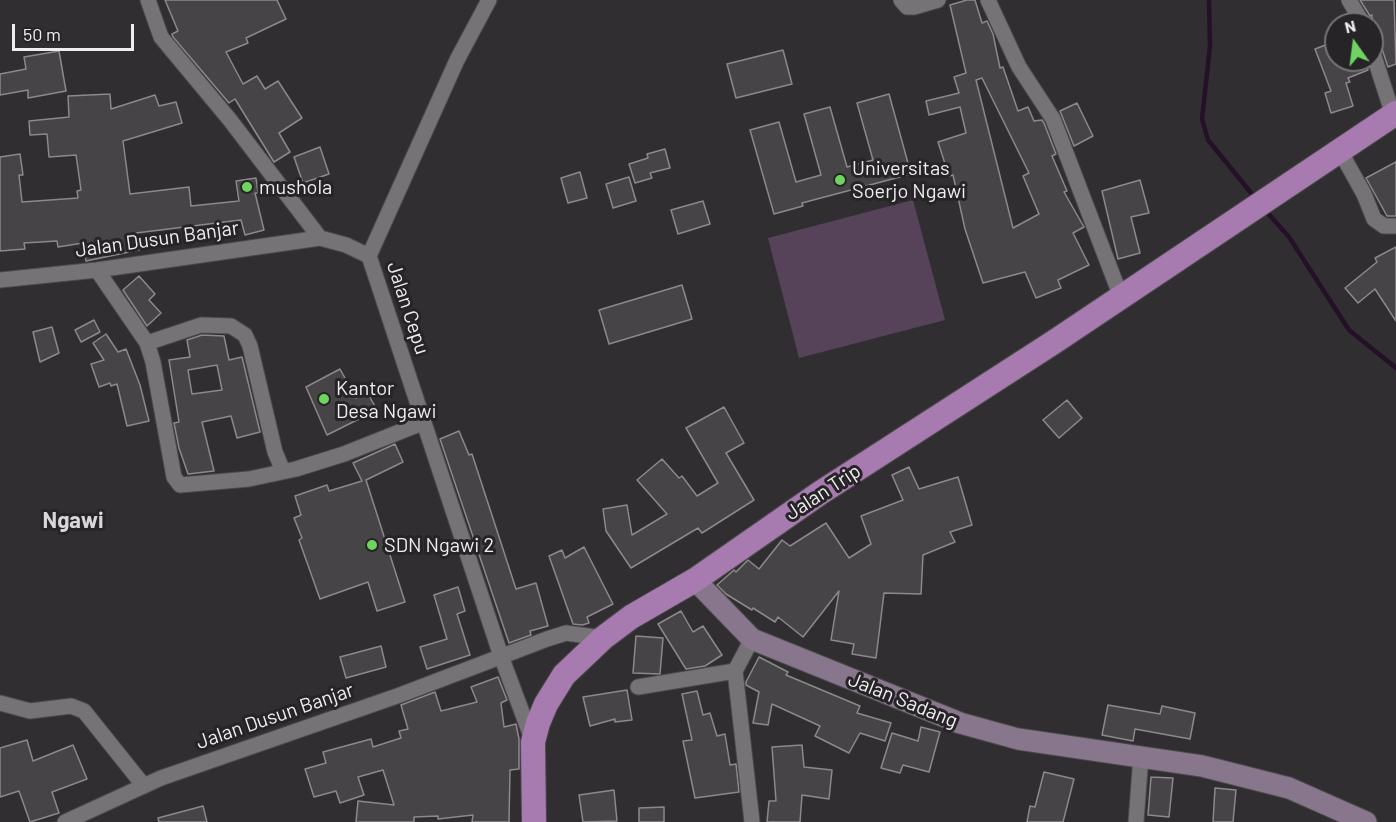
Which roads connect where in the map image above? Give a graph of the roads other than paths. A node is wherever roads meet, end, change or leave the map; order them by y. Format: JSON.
{"nodes":[{"id":1,"x":148,"y":0,"type":"edge"},
{"id":2,"x":489,"y":0,"type":"edge"},
{"id":3,"x":901,"y":0,"type":"edge"},
{"id":4,"x":938,"y":0,"type":"edge"},
{"id":5,"x":988,"y":0,"type":"edge"},
{"id":6,"x":1380,"y":72,"type":"edge"},
{"id":7,"x":1395,"y":114,"type":"edge"},
{"id":8,"x":1340,"y":151,"type":"junction"},
{"id":9,"x":1396,"y":226,"type":"edge"},
{"id":10,"x":320,"y":238,"type":"junction"},
{"id":11,"x":369,"y":256,"type":"junction"},
{"id":12,"x":97,"y":270,"type":"junction"},
{"id":13,"x":0,"y":280,"type":"edge"},
{"id":14,"x":1121,"y":297,"type":"junction"},
{"id":15,"x":147,"y":343,"type":"junction"},
{"id":16,"x":422,"y":423,"type":"junction"},
{"id":17,"x":283,"y":471,"type":"junction"},
{"id":18,"x":695,"y":580,"type":"junction"},
{"id":19,"x":603,"y":638,"type":"junction"},
{"id":20,"x":752,"y":639,"type":"junction"},
{"id":21,"x":501,"y":656,"type":"junction"},
{"id":22,"x":735,"y":670,"type":"junction"},
{"id":23,"x":638,"y":687,"type":"dead end"},
{"id":24,"x":0,"y":703,"type":"edge"},
{"id":25,"x":533,"y":742,"type":"junction"},
{"id":26,"x":1141,"y":756,"type":"junction"},
{"id":27,"x":144,"y":786,"type":"junction"},
{"id":28,"x":1357,"y":820,"type":"edge"},
{"id":29,"x":65,"y":822,"type":"edge"},
{"id":30,"x":534,"y":822,"type":"edge"},
{"id":31,"x":752,"y":822,"type":"edge"},
{"id":32,"x":1136,"y":822,"type":"edge"}],
"edges":[{"from":1,"to":10,"type":"street"},
{"from":2,"to":11,"type":"street","name":"Jalan Cepu"},
{"from":3,"to":4,"type":"street"},
{"from":5,"to":14,"type":"street"},
{"from":6,"to":7,"type":"street"},
{"from":7,"to":8,"type":"highway","name":"Jalan Trip"},
{"from":8,"to":9,"type":"street"},
{"from":8,"to":14,"type":"highway","name":"Jalan Trip"},
{"from":10,"to":11,"type":"street"},
{"from":10,"to":12,"type":"street","name":"Jalan Dusun Banjar"},
{"from":11,"to":16,"type":"street","name":"Jalan Cepu"},
{"from":12,"to":13,"type":"street","name":"Jalan Dusun Banjar"},
{"from":12,"to":15,"type":"street"},
{"from":14,"to":18,"type":"highway","name":"Jalan Trip"},
{"from":15,"to":17,"type":"street"},
{"from":15,"to":17,"type":"street"},
{"from":16,"to":17,"type":"street"},
{"from":16,"to":21,"type":"street","name":"Jalan Cepu"},
{"from":18,"to":19,"type":"highway","name":"Jalan Trip"},
{"from":18,"to":20,"type":"main road","name":"Jalan Sadang"},
{"from":19,"to":21,"type":"street","name":"Jalan Dusun Banjar"},
{"from":19,"to":25,"type":"highway","name":"Jalan Trip"},
{"from":20,"to":22,"type":"street"},
{"from":20,"to":26,"type":"main road","name":"Jalan Sadang"},
{"from":21,"to":25,"type":"street","name":"Jalan Cepu"},
{"from":21,"to":27,"type":"street","name":"Jalan Dusun Banjar"},
{"from":22,"to":23,"type":"street"},
{"from":22,"to":31,"type":"street"},
{"from":24,"to":27,"type":"street"},
{"from":25,"to":30,"type":"highway","name":"Jalan Trip"},
{"from":26,"to":28,"type":"main road","name":"Jalan Sadang"},
{"from":26,"to":32,"type":"street"},
{"from":27,"to":29,"type":"street","name":"Jalan Dusun Banjar"}]}
